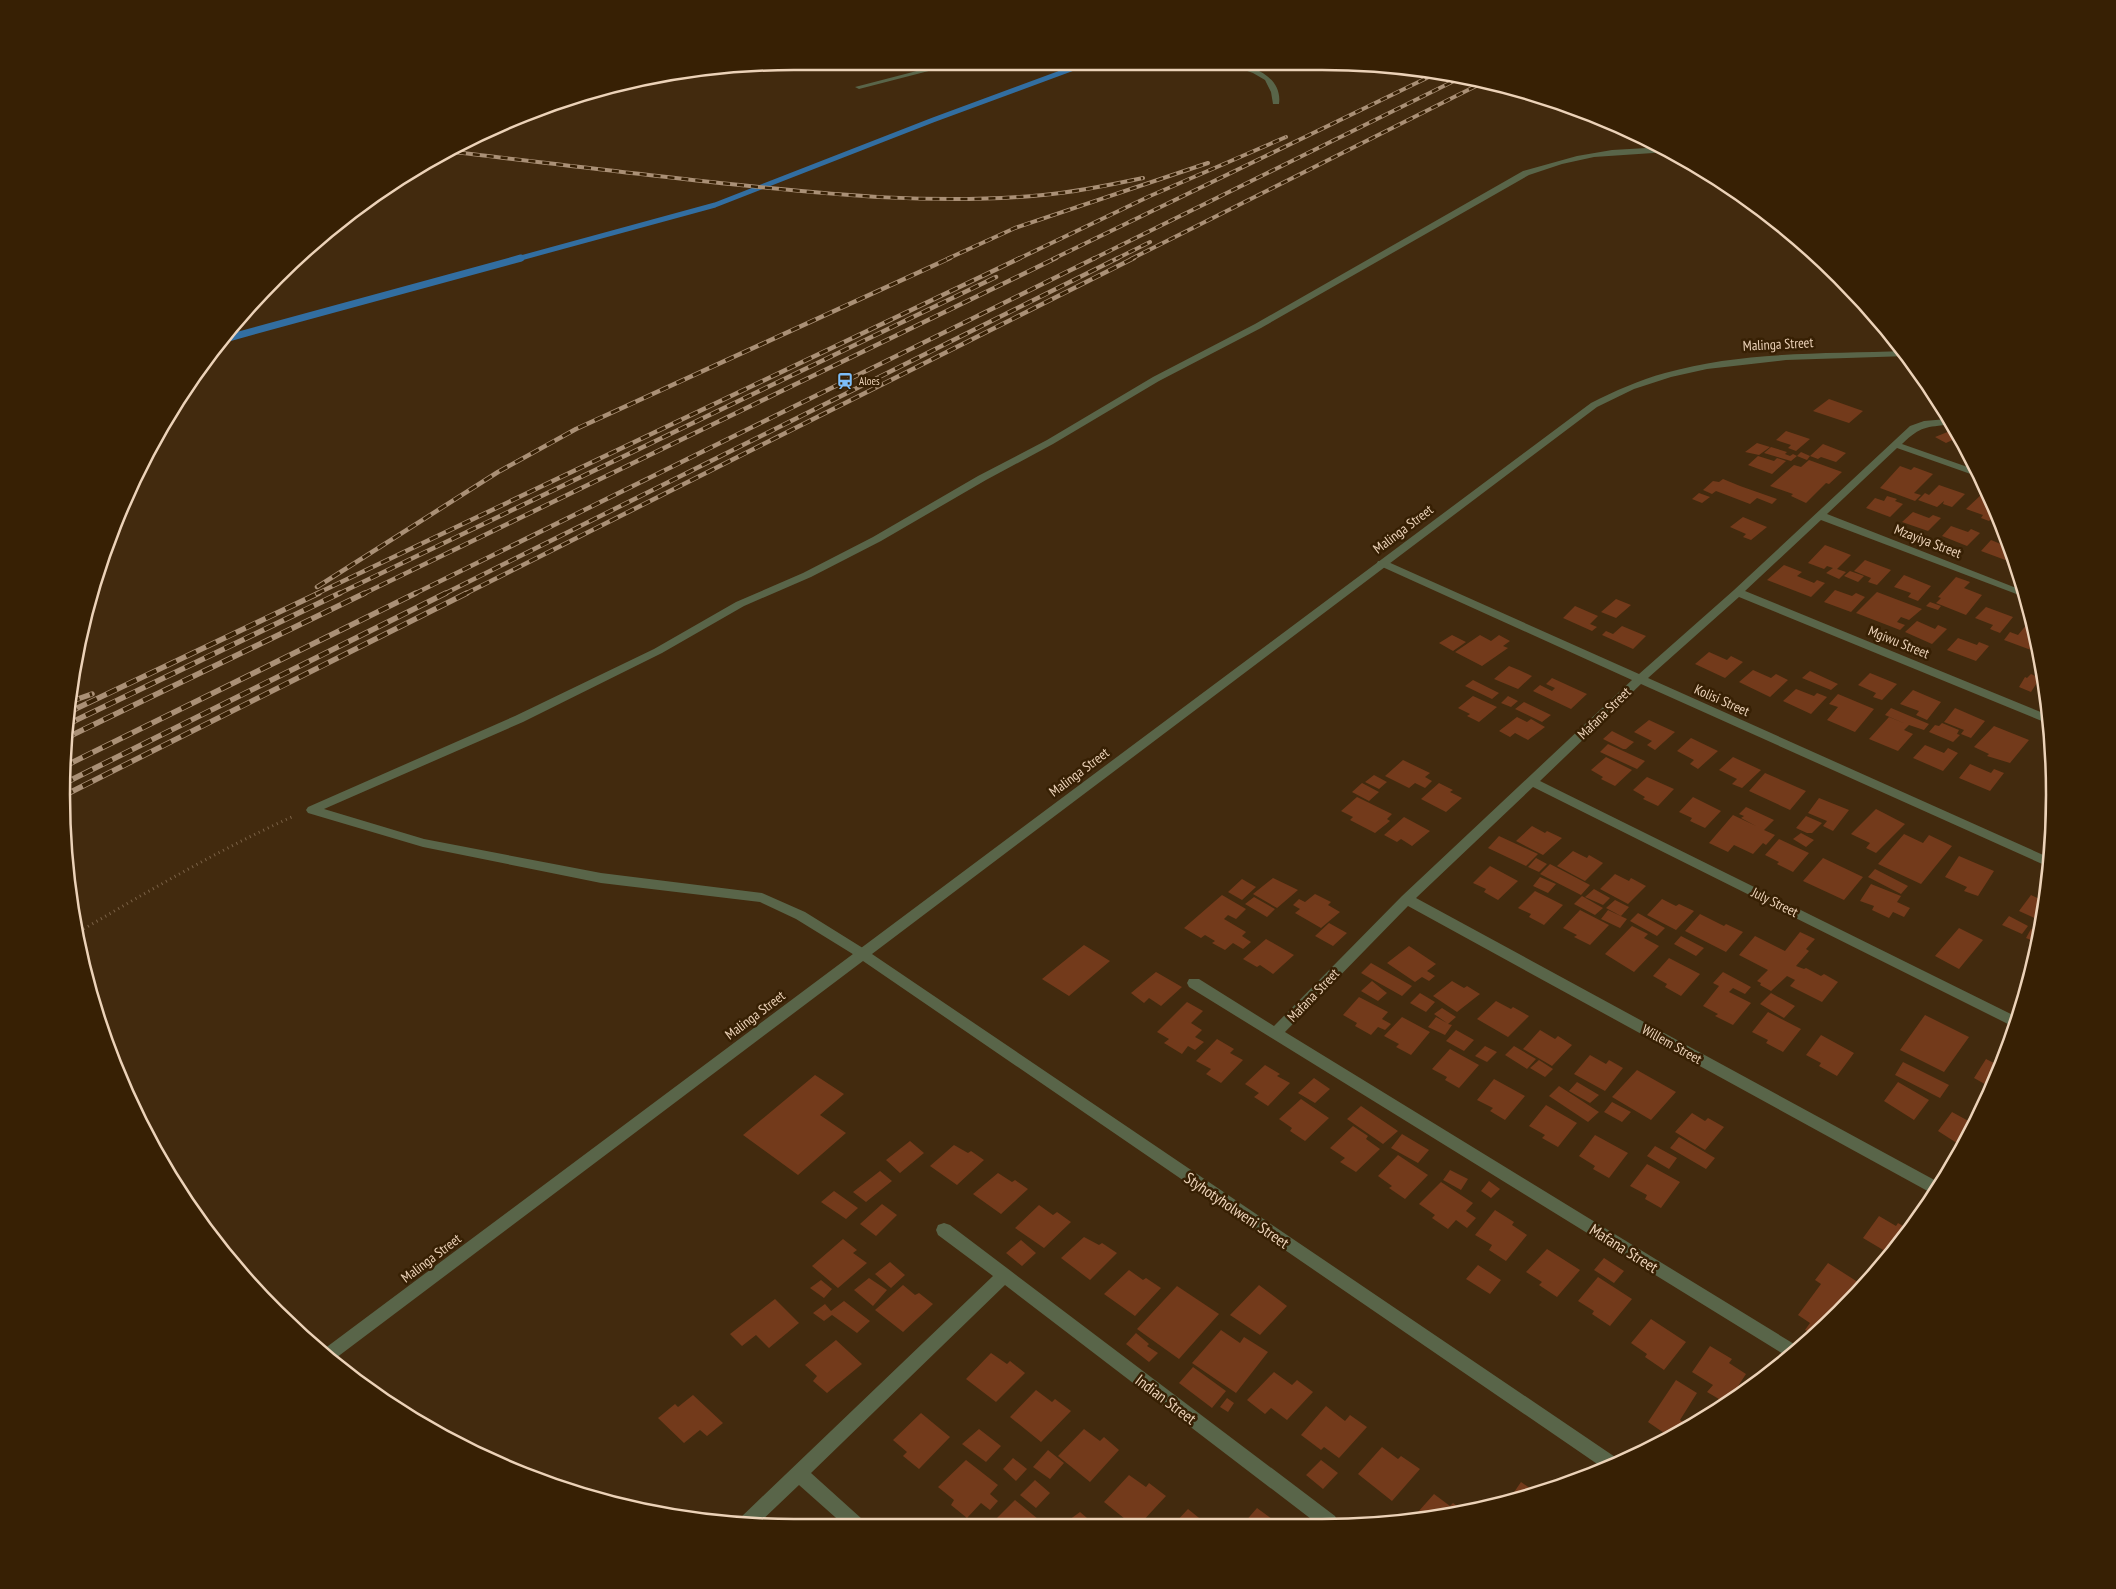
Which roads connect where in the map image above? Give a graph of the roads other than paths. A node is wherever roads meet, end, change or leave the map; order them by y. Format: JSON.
{"nodes":[{"id":1,"x":928,"y":70,"type":"edge"},
{"id":2,"x":1246,"y":70,"type":"edge"},
{"id":3,"x":858,"y":88,"type":"dead end"},
{"id":4,"x":1276,"y":102,"type":"dead end"},
{"id":5,"x":1652,"y":150,"type":"edge"},
{"id":6,"x":1897,"y":354,"type":"edge"},
{"id":7,"x":1943,"y":422,"type":"edge"},
{"id":8,"x":1894,"y":444,"type":"junction"},
{"id":9,"x":1969,"y":471,"type":"edge"},
{"id":10,"x":1819,"y":516,"type":"junction"},
{"id":11,"x":1382,"y":563,"type":"junction"},
{"id":12,"x":2016,"y":591,"type":"edge"},
{"id":13,"x":1738,"y":592,"type":"junction"},
{"id":14,"x":1639,"y":680,"type":"junction"},
{"id":15,"x":2041,"y":717,"type":"edge"},
{"id":16,"x":1532,"y":782,"type":"junction"},
{"id":17,"x":2042,"y":860,"type":"edge"},
{"id":18,"x":1407,"y":899,"type":"junction"},
{"id":19,"x":861,"y":953,"type":"junction"},
{"id":20,"x":1194,"y":983,"type":"dead end"},
{"id":21,"x":2010,"y":1020,"type":"edge"},
{"id":22,"x":1276,"y":1033,"type":"junction"},
{"id":23,"x":1931,"y":1186,"type":"edge"},
{"id":24,"x":944,"y":1230,"type":"dead end"},
{"id":25,"x":1004,"y":1276,"type":"junction"},
{"id":26,"x":1787,"y":1349,"type":"edge"},
{"id":27,"x":332,"y":1351,"type":"edge"},
{"id":28,"x":1607,"y":1460,"type":"edge"},
{"id":29,"x":799,"y":1474,"type":"junction"},
{"id":30,"x":753,"y":1517,"type":"edge"},
{"id":31,"x":849,"y":1519,"type":"edge"},
{"id":32,"x":1325,"y":1519,"type":"edge"}],
"edges":[{"from":1,"to":3,"type":"street"},
{"from":2,"to":4,"type":"street"},
{"from":5,"to":19,"type":"street","name":"Styhotyholweni Street"},
{"from":6,"to":11,"type":"street","name":"Malinga Street"},
{"from":7,"to":8,"type":"street","name":"Mafana Street"},
{"from":8,"to":9,"type":"street"},
{"from":8,"to":10,"type":"street","name":"Mafana Street"},
{"from":10,"to":12,"type":"street","name":"Mzayiya Street"},
{"from":10,"to":13,"type":"street","name":"Mafana Street"},
{"from":11,"to":14,"type":"street","name":"Kolisi Street"},
{"from":11,"to":19,"type":"street","name":"Malinga Street"},
{"from":13,"to":14,"type":"street","name":"Mafana Street"},
{"from":13,"to":15,"type":"street","name":"Mgiwu Street"},
{"from":14,"to":16,"type":"street","name":"Mafana Street"},
{"from":14,"to":17,"type":"street","name":"Kolisi Street"},
{"from":16,"to":18,"type":"street","name":"Mafana Street"},
{"from":16,"to":21,"type":"street","name":"July Street"},
{"from":18,"to":22,"type":"street","name":"Mafana Street"},
{"from":18,"to":23,"type":"street","name":"Willem Street"},
{"from":19,"to":27,"type":"street","name":"Malinga Street"},
{"from":19,"to":28,"type":"street","name":"Styhotyholweni Street"},
{"from":20,"to":22,"type":"street","name":"Mafana Street"},
{"from":22,"to":26,"type":"street","name":"Mafana Street"},
{"from":24,"to":25,"type":"street","name":"Indian Street"},
{"from":25,"to":29,"type":"street"},
{"from":25,"to":32,"type":"street","name":"Indian Street"},
{"from":29,"to":30,"type":"street"},
{"from":29,"to":31,"type":"street"}]}
